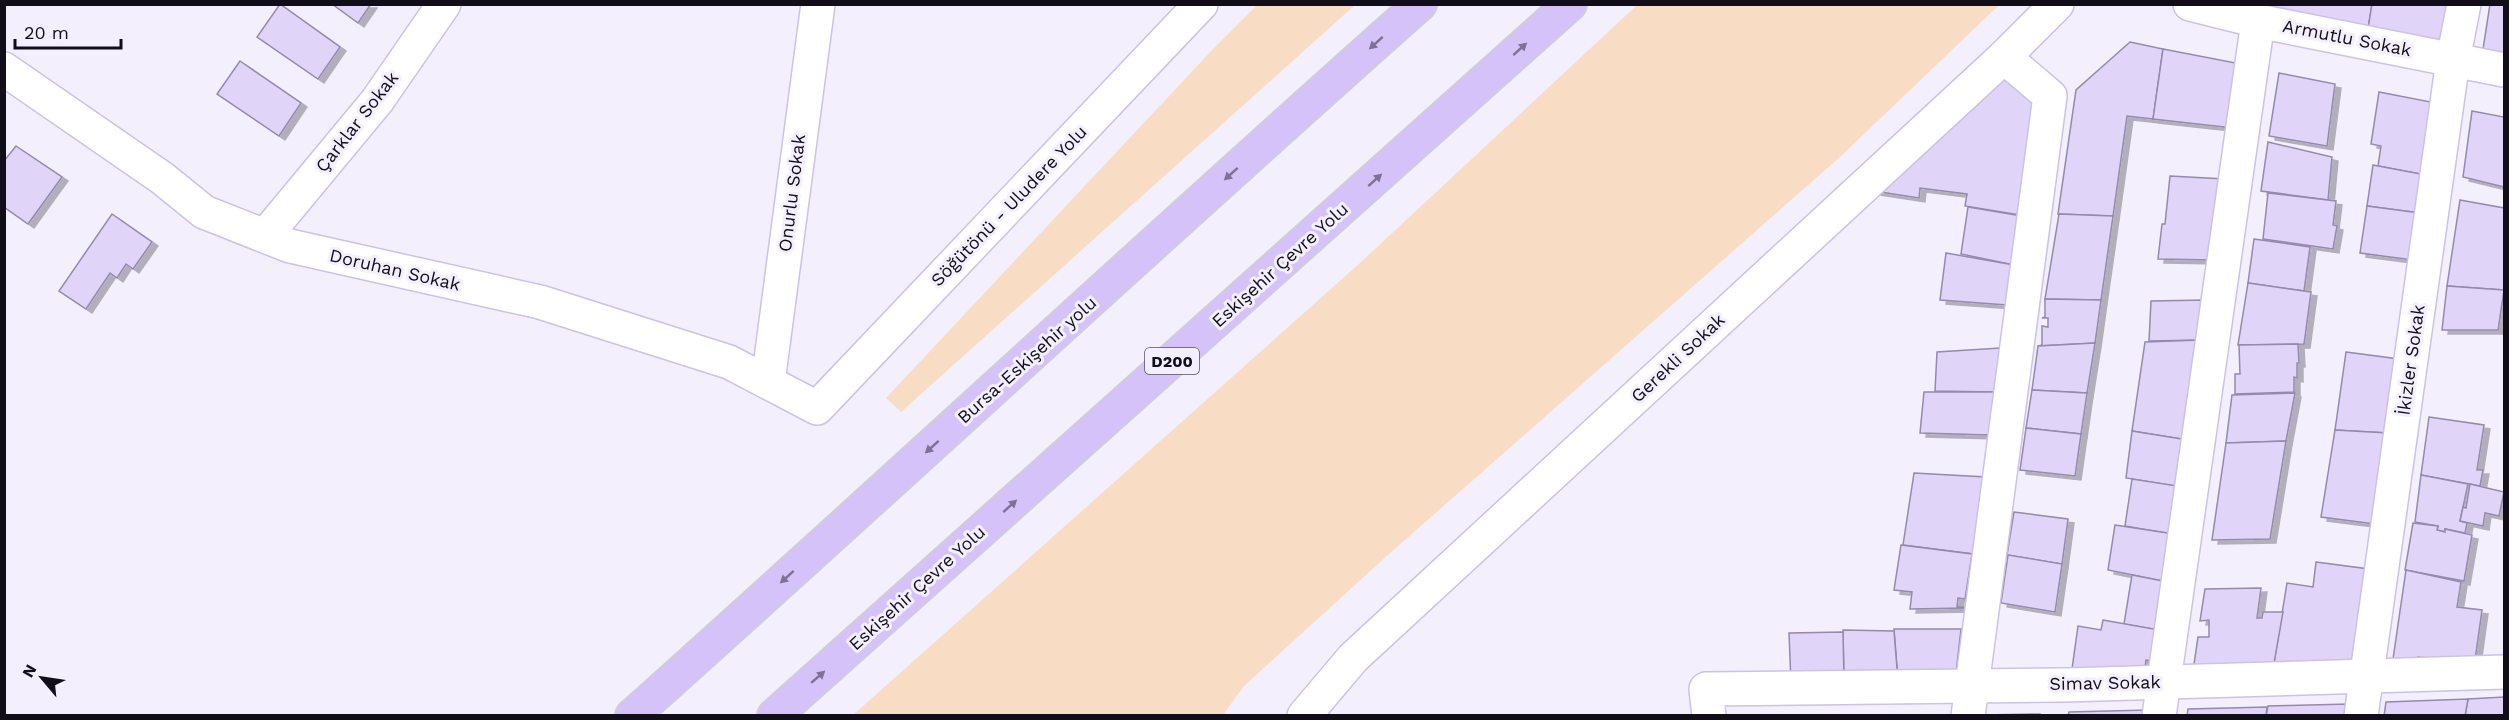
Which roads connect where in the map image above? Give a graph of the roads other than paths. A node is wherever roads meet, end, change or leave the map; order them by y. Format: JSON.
{"nodes":[{"id":1,"x":444,"y":4,"type":"edge"},
{"id":2,"x":1201,"y":4,"type":"edge"},
{"id":3,"x":1420,"y":4,"type":"edge"},
{"id":4,"x":1570,"y":4,"type":"edge"},
{"id":5,"x":2057,"y":4,"type":"edge"},
{"id":6,"x":2190,"y":4,"type":"edge"},
{"id":7,"x":2464,"y":4,"type":"edge"},
{"id":8,"x":809,"y":7,"type":"edge"},
{"id":9,"x":2258,"y":21,"type":"junction"},
{"id":10,"x":2004,"y":57,"type":"junction"},
{"id":11,"x":2453,"y":60,"type":"junction"},
{"id":12,"x":4,"y":69,"type":"edge"},
{"id":13,"x":2505,"y":70,"type":"edge"},
{"id":14,"x":265,"y":236,"type":"junction"},
{"id":15,"x":768,"y":382,"type":"junction"},
{"id":16,"x":817,"y":408,"type":"joint"},
{"id":17,"x":2505,"y":672,"type":"edge"},
{"id":18,"x":2367,"y":676,"type":"junction"},
{"id":19,"x":2164,"y":682,"type":"junction"},
{"id":20,"x":1970,"y":701,"type":"edge"},
{"id":21,"x":1707,"y":702,"type":"edge"},
{"id":22,"x":633,"y":716,"type":"edge"},
{"id":23,"x":774,"y":716,"type":"edge"},
{"id":24,"x":1304,"y":716,"type":"edge"},
{"id":25,"x":2158,"y":716,"type":"edge"},
{"id":26,"x":2361,"y":716,"type":"edge"}],
"edges":[{"from":1,"to":14,"type":"street","name":"Çarklar Sokak"},
{"from":2,"to":16,"type":"street","name":"Söğütönü - Uludere Yolu"},
{"from":3,"to":22,"type":"highway","name":"Bursa-Eskişehir yolu","one_way":true},
{"from":23,"to":4,"type":"highway","name":"Eskişehir Çevre Yolu","number":"D200","one_way":true},
{"from":5,"to":10,"type":"street","name":"Gerekli Sokak"},
{"from":6,"to":9,"type":"street","name":"Armutlu Sokak"},
{"from":7,"to":11,"type":"street","name":"İkizler Sokak"},
{"from":8,"to":15,"type":"street","name":"Onurlu Sokak"},
{"from":9,"to":11,"type":"street","name":"Armutlu Sokak"},
{"from":9,"to":19,"type":"street"},
{"from":10,"to":20,"type":"street"},
{"from":10,"to":24,"type":"street","name":"Gerekli Sokak"},
{"from":11,"to":13,"type":"street","name":"Armutlu Sokak"},
{"from":11,"to":18,"type":"street","name":"İkizler Sokak"},
{"from":12,"to":14,"type":"street","name":"Doruhan Sokak"},
{"from":14,"to":15,"type":"street","name":"Doruhan Sokak"},
{"from":15,"to":16,"type":"street","name":"Doruhan Sokak"},
{"from":17,"to":18,"type":"street","name":"Simav Sokak"},
{"from":18,"to":19,"type":"street","name":"Simav Sokak"},
{"from":18,"to":26,"type":"street","name":"İkizler Sokak"},
{"from":19,"to":20,"type":"street","name":"Simav Sokak"},
{"from":19,"to":25,"type":"street"},
{"from":20,"to":21,"type":"street","name":"Simav Sokak"}]}
